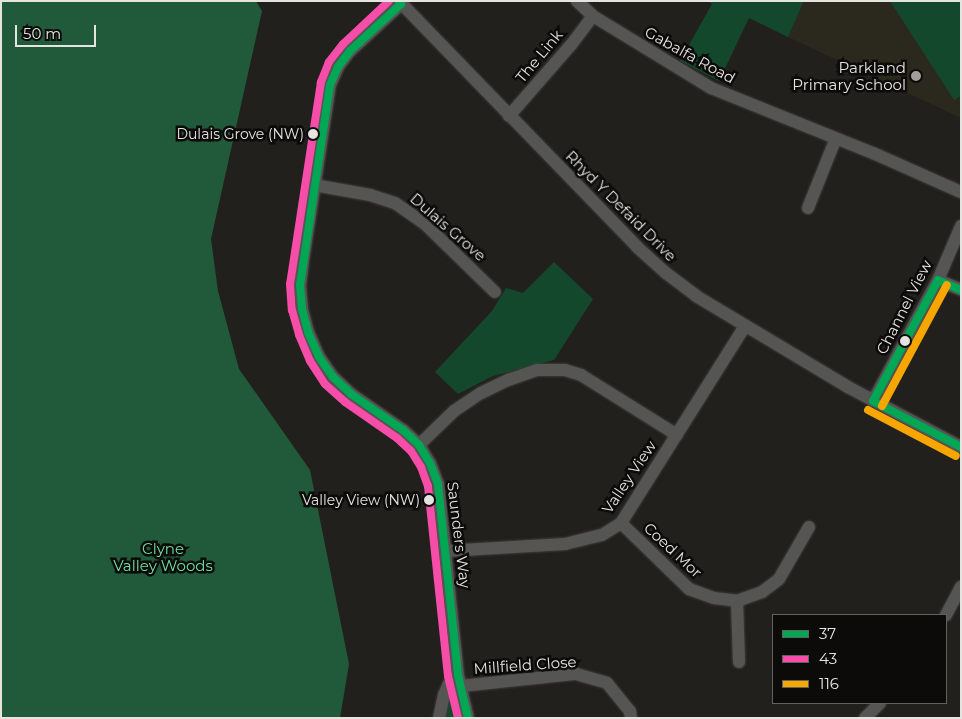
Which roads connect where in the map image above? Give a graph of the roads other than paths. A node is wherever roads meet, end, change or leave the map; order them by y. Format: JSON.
{"nodes":[{"id":1,"x":577,"y":1,"type":"edge"},
{"id":2,"x":400,"y":2,"type":"edge"},
{"id":3,"x":592,"y":16,"type":"junction"},
{"id":4,"x":509,"y":116,"type":"junction"},
{"id":5,"x":836,"y":138,"type":"junction"},
{"id":6,"x":314,"y":185,"type":"junction"},
{"id":7,"x":961,"y":192,"type":"edge"},
{"id":8,"x":808,"y":208,"type":"dead end"},
{"id":9,"x":961,"y":226,"type":"edge"},
{"id":10,"x":938,"y":280,"type":"junction"},
{"id":11,"x":961,"y":290,"type":"edge"},
{"id":12,"x":495,"y":292,"type":"dead end"},
{"id":13,"x":745,"y":326,"type":"junction"},
{"id":14,"x":873,"y":402,"type":"junction"},
{"id":15,"x":677,"y":435,"type":"junction"},
{"id":16,"x":419,"y":445,"type":"junction"},
{"id":17,"x":961,"y":447,"type":"edge"},
{"id":18,"x":621,"y":523,"type":"junction"},
{"id":19,"x":809,"y":527,"type":"dead end"},
{"id":20,"x":446,"y":551,"type":"junction"},
{"id":21,"x":961,"y":587,"type":"edge"},
{"id":22,"x":737,"y":601,"type":"junction"},
{"id":23,"x":947,"y":614,"type":"edge"},
{"id":24,"x":739,"y":662,"type":"dead end"},
{"id":25,"x":460,"y":680,"type":"junction"},
{"id":26,"x":879,"y":704,"type":"edge"},
{"id":27,"x":439,"y":718,"type":"edge"},
{"id":28,"x":468,"y":718,"type":"edge"},
{"id":29,"x":631,"y":718,"type":"edge"},
{"id":30,"x":865,"y":718,"type":"edge"}],
"edges":[{"from":1,"to":3,"type":"street","name":"Gabalfa Road"},
{"from":2,"to":4,"type":"street","name":"Rhyd Y Defaid Drive"},
{"from":2,"to":6,"type":"street","name":"Saunders Way"},
{"from":3,"to":4,"type":"street","name":"The Link"},
{"from":3,"to":5,"type":"street","name":"Gabalfa Road"},
{"from":4,"to":13,"type":"street","name":"Rhyd Y Defaid Drive"},
{"from":5,"to":7,"type":"street","name":"Gabalfa Road"},
{"from":5,"to":8,"type":"street"},
{"from":6,"to":12,"type":"street","name":"Dulais Grove"},
{"from":6,"to":16,"type":"street","name":"Saunders Way"},
{"from":9,"to":10,"type":"street","name":"Channel View"},
{"from":10,"to":11,"type":"street"},
{"from":10,"to":14,"type":"street","name":"Channel View"},
{"from":13,"to":14,"type":"street","name":"Rhyd Y Defaid Drive"},
{"from":13,"to":15,"type":"street","name":"Valley View"},
{"from":14,"to":17,"type":"street","name":"Rhyd Y Defaid Drive"},
{"from":15,"to":16,"type":"street"},
{"from":15,"to":18,"type":"street","name":"Valley View"},
{"from":16,"to":20,"type":"street","name":"Saunders Way"},
{"from":18,"to":20,"type":"street","name":"Valley View"},
{"from":18,"to":22,"type":"street","name":"Coed Mor"},
{"from":19,"to":22,"type":"street","name":"Coed Mor"},
{"from":20,"to":25,"type":"street","name":"Saunders Way"},
{"from":21,"to":23,"type":"street"},
{"from":22,"to":24,"type":"street"},
{"from":25,"to":27,"type":"street"},
{"from":25,"to":28,"type":"street","name":"Saunders Way"},
{"from":25,"to":29,"type":"street","name":"Millfield Close"},
{"from":26,"to":30,"type":"street"}]}
